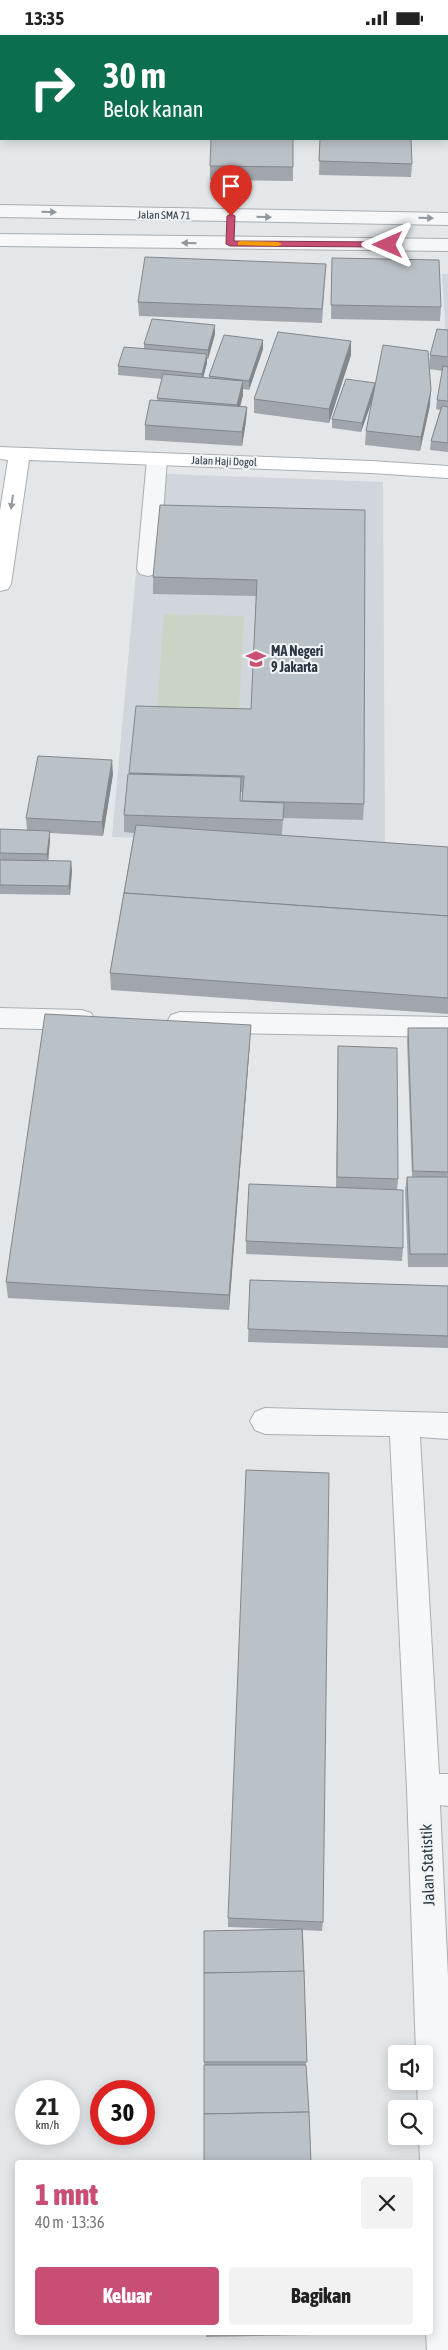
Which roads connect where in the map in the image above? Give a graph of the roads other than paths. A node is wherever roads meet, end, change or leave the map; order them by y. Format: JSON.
{"nodes":[{"id":1,"x":0,"y":211,"type":"edge"},
{"id":2,"x":231,"y":216,"type":"junction"},
{"id":3,"x":448,"y":219,"type":"edge"},
{"id":4,"x":0,"y":240,"type":"edge"},
{"id":5,"x":230,"y":244,"type":"junction"},
{"id":6,"x":448,"y":245,"type":"edge"},
{"id":7,"x":9,"y":453,"type":"edge"},
{"id":8,"x":157,"y":459,"type":"junction"},
{"id":9,"x":448,"y":472,"type":"edge"},
{"id":10,"x":148,"y":569,"type":"dead end"},
{"id":11,"x":0,"y":584,"type":"edge"},
{"id":12,"x":0,"y":1017,"type":"edge"},
{"id":13,"x":108,"y":1021,"type":"edge"},
{"id":14,"x":157,"y":1022,"type":"edge"},
{"id":15,"x":448,"y":1027,"type":"edge"},
{"id":16,"x":265,"y":1421,"type":"dead end"},
{"id":17,"x":404,"y":1424,"type":"junction"},
{"id":18,"x":448,"y":1426,"type":"edge"},
{"id":19,"x":436,"y":1789,"type":"edge"},
{"id":20,"x":446,"y":2350,"type":"edge"}],
"edges":[{"from":1,"to":2,"type":"street","name":"Jalan SMA 71","one_way":true},
{"from":2,"to":3,"type":"street","name":"Jalan SMA 71","one_way":true},
{"from":2,"to":5,"type":"street"},
{"from":5,"to":4,"type":"street","one_way":true},
{"from":5,"to":6,"type":"street"},
{"from":7,"to":8,"type":"street","name":"Jalan Haji Dogol"},
{"from":7,"to":11,"type":"street","one_way":true},
{"from":8,"to":9,"type":"street","name":"Jalan Haji Dogol"},
{"from":8,"to":10,"type":"street"},
{"from":12,"to":13,"type":"street"},
{"from":14,"to":15,"type":"street"},
{"from":16,"to":17,"type":"street"},
{"from":17,"to":18,"type":"street"},
{"from":17,"to":19,"type":"street","name":"Jalan Statistik"},
{"from":19,"to":20,"type":"street","name":"Jalan Statistik"}]}
